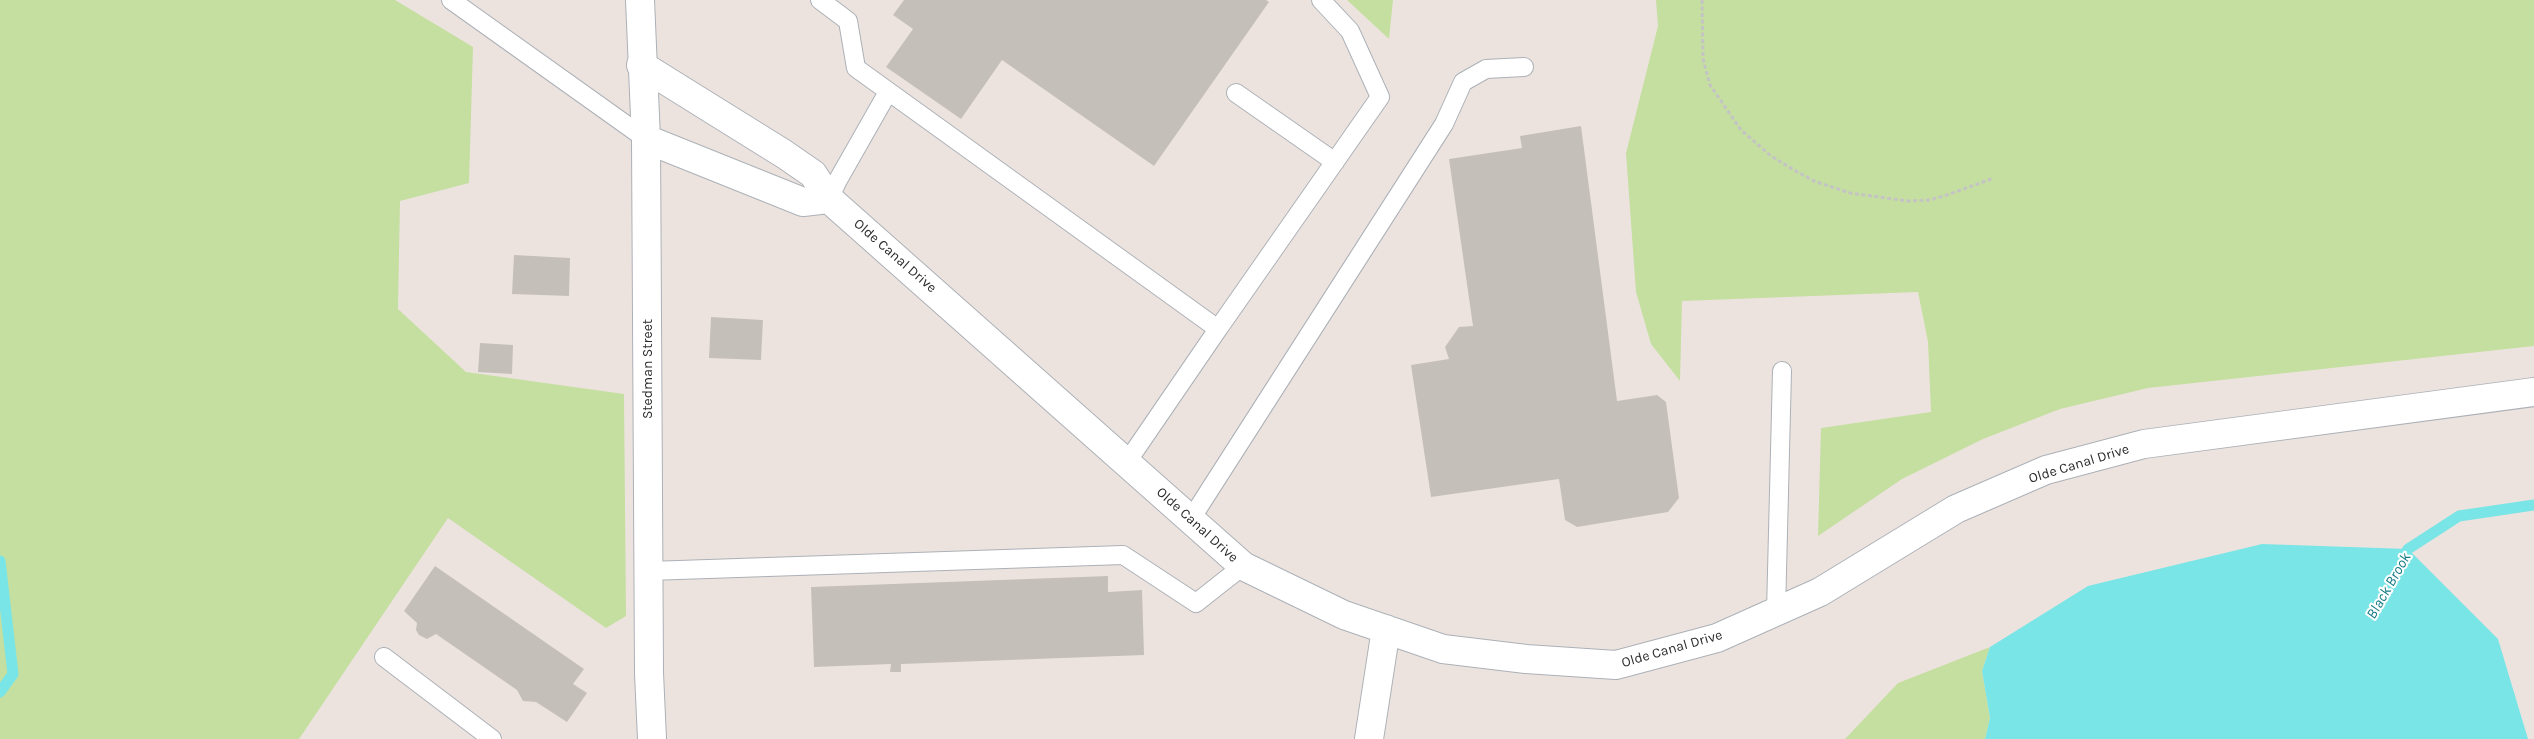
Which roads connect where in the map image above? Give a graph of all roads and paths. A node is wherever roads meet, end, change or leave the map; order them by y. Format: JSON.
{"nodes":[{"id":1,"x":451,"y":0,"type":"edge"},
{"id":2,"x":640,"y":0,"type":"edge"},
{"id":3,"x":820,"y":0,"type":"edge"},
{"id":4,"x":1321,"y":0,"type":"edge"},
{"id":5,"x":1702,"y":0,"type":"edge"},
{"id":6,"x":641,"y":65,"type":"junction"},
{"id":7,"x":1524,"y":67,"type":"dead end"},
{"id":8,"x":888,"y":92,"type":"junction"},
{"id":9,"x":1236,"y":92,"type":"dead end"},
{"id":10,"x":646,"y":139,"type":"junction"},
{"id":11,"x":1335,"y":162,"type":"junction"},
{"id":12,"x":1994,"y":178,"type":"dead end"},
{"id":13,"x":829,"y":199,"type":"junction"},
{"id":14,"x":1218,"y":329,"type":"junction"},
{"id":15,"x":1782,"y":371,"type":"dead end"},
{"id":16,"x":2534,"y":392,"type":"edge"},
{"id":17,"x":1127,"y":462,"type":"junction"},
{"id":18,"x":1191,"y":519,"type":"junction"},
{"id":19,"x":1243,"y":566,"type":"junction"},
{"id":20,"x":649,"y":571,"type":"junction"},
{"id":21,"x":1776,"y":612,"type":"junction"},
{"id":22,"x":1386,"y":629,"type":"junction"},
{"id":23,"x":384,"y":657,"type":"dead end"},
{"id":24,"x":492,"y":739,"type":"edge"},
{"id":25,"x":652,"y":739,"type":"edge"},
{"id":26,"x":1369,"y":739,"type":"edge"}],
"edges":[{"from":1,"to":10,"type":"lane"},
{"from":2,"to":6,"type":"street","name":"Stedman Street"},
{"from":3,"to":8,"type":"lane"},
{"from":4,"to":11,"type":"lane"},
{"from":5,"to":12,"type":"path"},
{"from":6,"to":10,"type":"street","name":"Stedman Street"},
{"from":6,"to":13,"type":"street","name":"Olde Canal Drive"},
{"from":7,"to":18,"type":"lane"},
{"from":8,"to":13,"type":"lane"},
{"from":8,"to":14,"type":"lane"},
{"from":9,"to":11,"type":"lane"},
{"from":10,"to":13,"type":"street"},
{"from":10,"to":20,"type":"street","name":"Stedman Street"},
{"from":11,"to":14,"type":"lane"},
{"from":13,"to":17,"type":"street","name":"Olde Canal Drive"},
{"from":14,"to":17,"type":"lane"},
{"from":15,"to":21,"type":"lane"},
{"from":16,"to":21,"type":"street","name":"Olde Canal Drive"},
{"from":17,"to":18,"type":"street","name":"Olde Canal Drive"},
{"from":18,"to":19,"type":"street","name":"Olde Canal Drive"},
{"from":19,"to":20,"type":"lane"},
{"from":19,"to":22,"type":"street","name":"Olde Canal Drive"},
{"from":20,"to":25,"type":"street","name":"Stedman Street"},
{"from":21,"to":22,"type":"street","name":"Olde Canal Drive"},
{"from":22,"to":26,"type":"street"},
{"from":23,"to":24,"type":"lane"}]}
